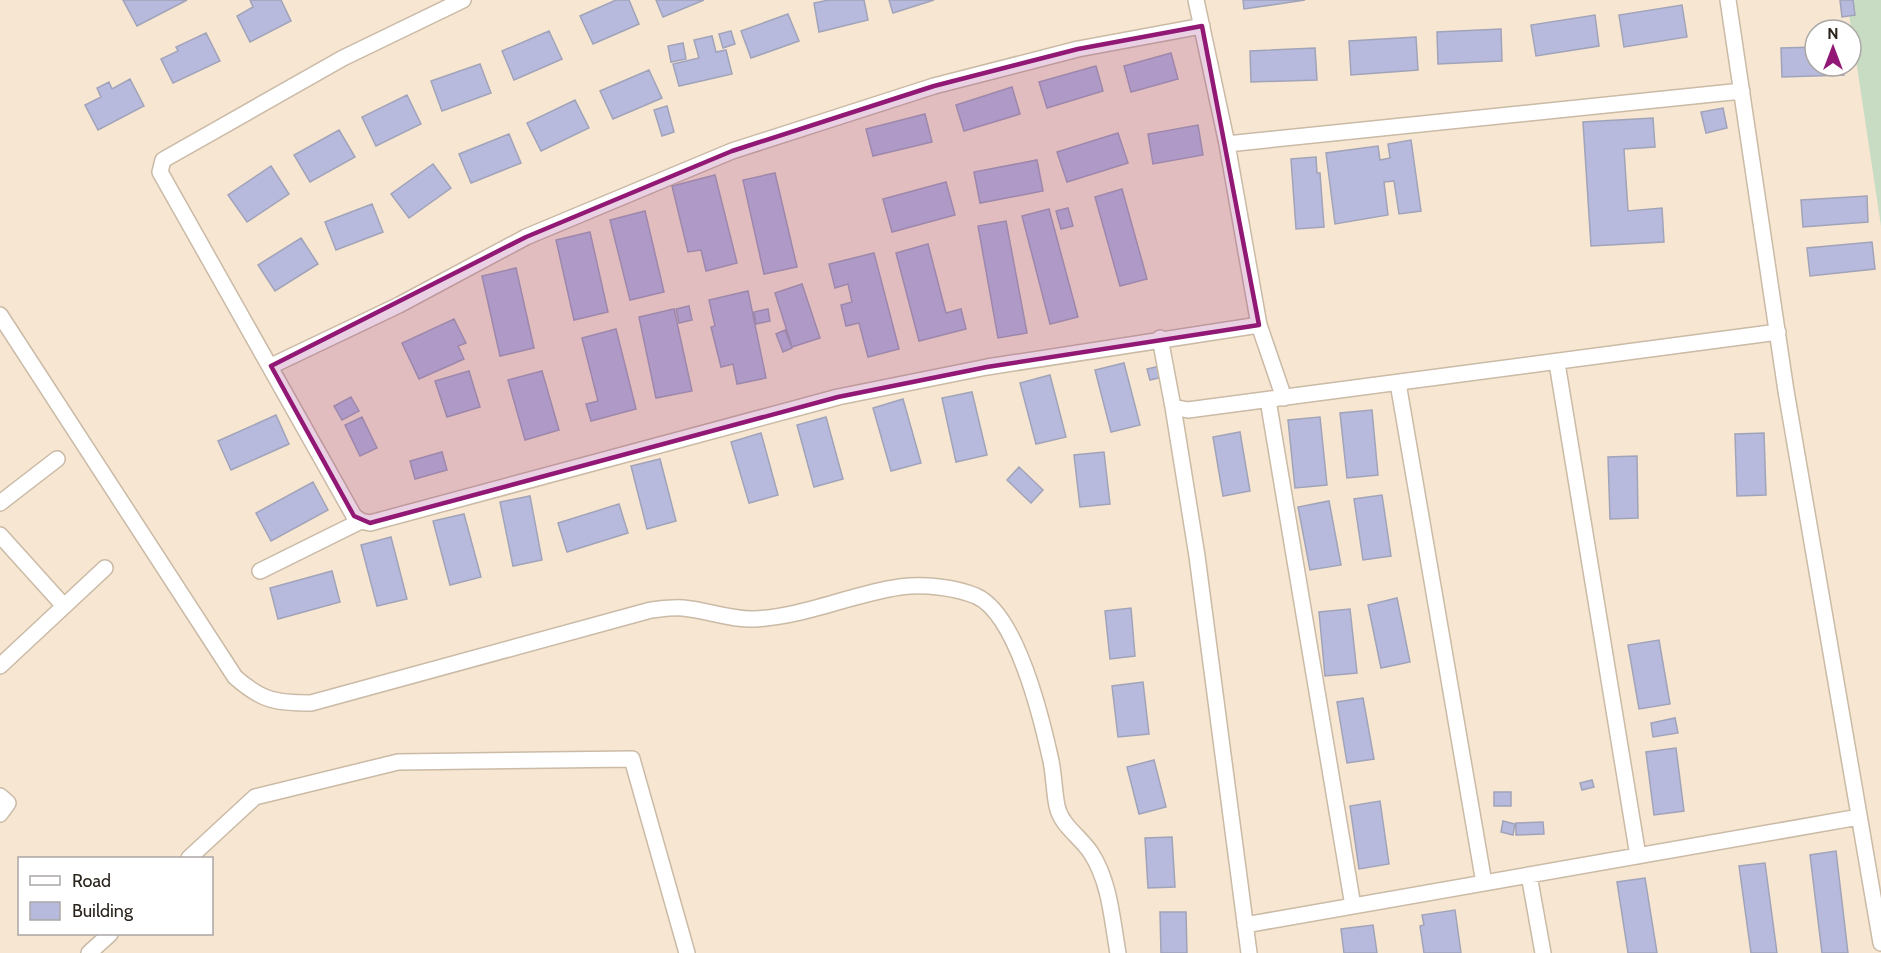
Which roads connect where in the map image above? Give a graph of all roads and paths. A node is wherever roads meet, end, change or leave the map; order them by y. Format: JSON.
{"nodes":[{"id":1,"x":463,"y":0,"type":"edge"},
{"id":2,"x":1196,"y":0,"type":"edge"},
{"id":3,"x":1728,"y":0,"type":"edge"},
{"id":4,"x":1202,"y":26,"type":"junction"},
{"id":5,"x":1742,"y":91,"type":"junction"},
{"id":6,"x":1227,"y":144,"type":"junction"},
{"id":7,"x":0,"y":315,"type":"edge"},
{"id":8,"x":1259,"y":325,"type":"junction"},
{"id":9,"x":1778,"y":332,"type":"junction"},
{"id":10,"x":1160,"y":338,"type":"junction"},
{"id":11,"x":1557,"y":363,"type":"junction"},
{"id":12,"x":271,"y":366,"type":"junction"},
{"id":13,"x":1398,"y":383,"type":"junction"},
{"id":14,"x":1284,"y":398,"type":"junction"},
{"id":15,"x":1268,"y":400,"type":"junction"},
{"id":16,"x":1173,"y":407,"type":"junction"},
{"id":17,"x":57,"y":459,"type":"dead end"},
{"id":18,"x":0,"y":503,"type":"edge"},
{"id":19,"x":361,"y":521,"type":"junction"},
{"id":20,"x":0,"y":535,"type":"edge"},
{"id":21,"x":105,"y":567,"type":"dead end"},
{"id":22,"x":260,"y":571,"type":"dead end"},
{"id":23,"x":64,"y":606,"type":"junction"},
{"id":24,"x":0,"y":666,"type":"edge"},
{"id":25,"x":0,"y":796,"type":"edge"},
{"id":26,"x":0,"y":814,"type":"edge"},
{"id":27,"x":1859,"y":817,"type":"junction"},
{"id":28,"x":1638,"y":856,"type":"junction"},
{"id":29,"x":190,"y":857,"type":"edge"},
{"id":30,"x":1529,"y":875,"type":"junction"},
{"id":31,"x":1484,"y":883,"type":"junction"},
{"id":32,"x":1353,"y":906,"type":"junction"},
{"id":33,"x":1245,"y":925,"type":"junction"},
{"id":34,"x":108,"y":935,"type":"edge"},
{"id":35,"x":1881,"y":943,"type":"edge"},
{"id":36,"x":89,"y":953,"type":"edge"},
{"id":37,"x":687,"y":953,"type":"edge"},
{"id":38,"x":1118,"y":953,"type":"edge"},
{"id":39,"x":1248,"y":953,"type":"edge"},
{"id":40,"x":1543,"y":953,"type":"edge"}],
"edges":[{"from":1,"to":12,"type":"street"},
{"from":2,"to":4,"type":"street"},
{"from":3,"to":5,"type":"street"},
{"from":4,"to":6,"type":"street"},
{"from":4,"to":12,"type":"street"},
{"from":5,"to":6,"type":"street"},
{"from":5,"to":9,"type":"street"},
{"from":6,"to":8,"type":"street"},
{"from":7,"to":38,"type":"street"},
{"from":8,"to":10,"type":"street"},
{"from":8,"to":14,"type":"street"},
{"from":9,"to":11,"type":"street"},
{"from":9,"to":27,"type":"street"},
{"from":10,"to":16,"type":"street"},
{"from":10,"to":19,"type":"street"},
{"from":11,"to":13,"type":"street"},
{"from":11,"to":28,"type":"street"},
{"from":12,"to":19,"type":"street"},
{"from":13,"to":14,"type":"street"},
{"from":13,"to":31,"type":"street"},
{"from":14,"to":15,"type":"street"},
{"from":15,"to":16,"type":"street"},
{"from":15,"to":32,"type":"street"},
{"from":16,"to":33,"type":"street"},
{"from":17,"to":18,"type":"street"},
{"from":19,"to":22,"type":"street"},
{"from":20,"to":23,"type":"street"},
{"from":21,"to":23,"type":"street"},
{"from":23,"to":24,"type":"street"},
{"from":25,"to":26,"type":"street"},
{"from":27,"to":28,"type":"street"},
{"from":27,"to":35,"type":"street"},
{"from":28,"to":30,"type":"street"},
{"from":29,"to":37,"type":"street"},
{"from":30,"to":31,"type":"street"},
{"from":30,"to":40,"type":"street"},
{"from":31,"to":32,"type":"street"},
{"from":32,"to":33,"type":"street"},
{"from":33,"to":39,"type":"street"},
{"from":34,"to":36,"type":"street"}]}
